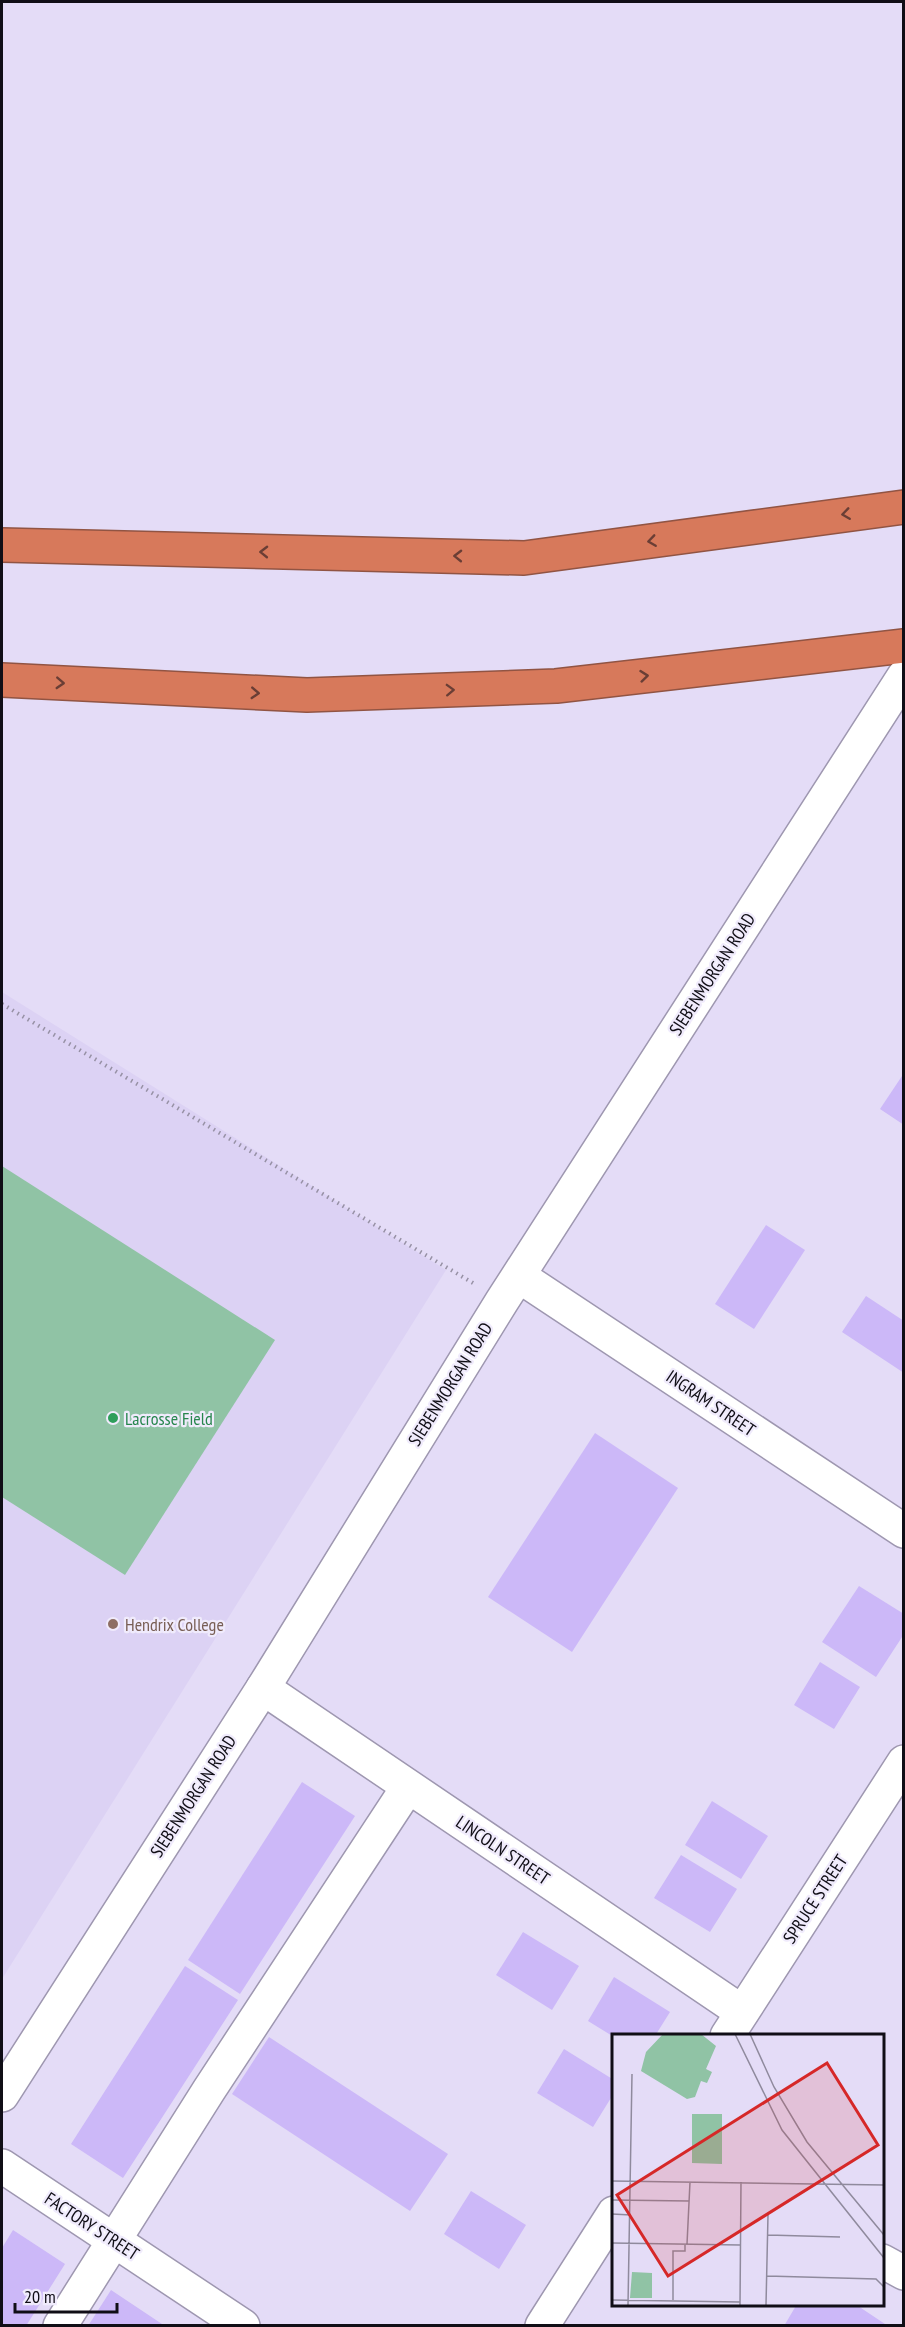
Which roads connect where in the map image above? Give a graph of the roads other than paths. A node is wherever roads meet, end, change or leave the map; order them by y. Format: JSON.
{"nodes":[{"id":1,"x":903,"y":507,"type":"edge"},
{"id":2,"x":2,"y":545,"type":"edge"},
{"id":3,"x":903,"y":646,"type":"edge"},
{"id":4,"x":903,"y":676,"type":"edge"},
{"id":5,"x":2,"y":680,"type":"edge"},
{"id":6,"x":510,"y":1288,"type":"junction"},
{"id":7,"x":903,"y":1531,"type":"edge"},
{"id":8,"x":263,"y":1688,"type":"junction"},
{"id":9,"x":903,"y":1762,"type":"edge"},
{"id":10,"x":408,"y":1786,"type":"junction"},
{"id":11,"x":733,"y":2029,"type":"edge"},
{"id":12,"x":2,"y":2095,"type":"edge"},
{"id":13,"x":2,"y":2166,"type":"edge"},
{"id":14,"x":612,"y":2216,"type":"edge"},
{"id":15,"x":113,"y":2239,"type":"junction"},
{"id":16,"x":884,"y":2262,"type":"edge"},
{"id":17,"x":903,"y":2273,"type":"edge"},
{"id":18,"x":232,"y":2322,"type":"edge"},
{"id":19,"x":60,"y":2325,"type":"edge"},
{"id":20,"x":542,"y":2325,"type":"edge"}],
"edges":[{"from":1,"to":2,"type":"highway","one_way":true},
{"from":5,"to":3,"type":"highway","one_way":true},
{"from":4,"to":6,"type":"street","name":"SIEBENMORGAN ROAD"},
{"from":6,"to":7,"type":"street","name":"INGRAM STREET"},
{"from":6,"to":8,"type":"street","name":"SIEBENMORGAN ROAD"},
{"from":8,"to":10,"type":"street","name":"LINCOLN STREET"},
{"from":8,"to":12,"type":"street","name":"SIEBENMORGAN ROAD"},
{"from":9,"to":11,"type":"street","name":"SPRUCE STREET"},
{"from":10,"to":11,"type":"street","name":"LINCOLN STREET"},
{"from":10,"to":15,"type":"street"},
{"from":13,"to":15,"type":"street","name":"FACTORY STREET"},
{"from":14,"to":20,"type":"street"},
{"from":15,"to":18,"type":"street","name":"FACTORY STREET"},
{"from":15,"to":19,"type":"street"},
{"from":16,"to":17,"type":"street"}]}
